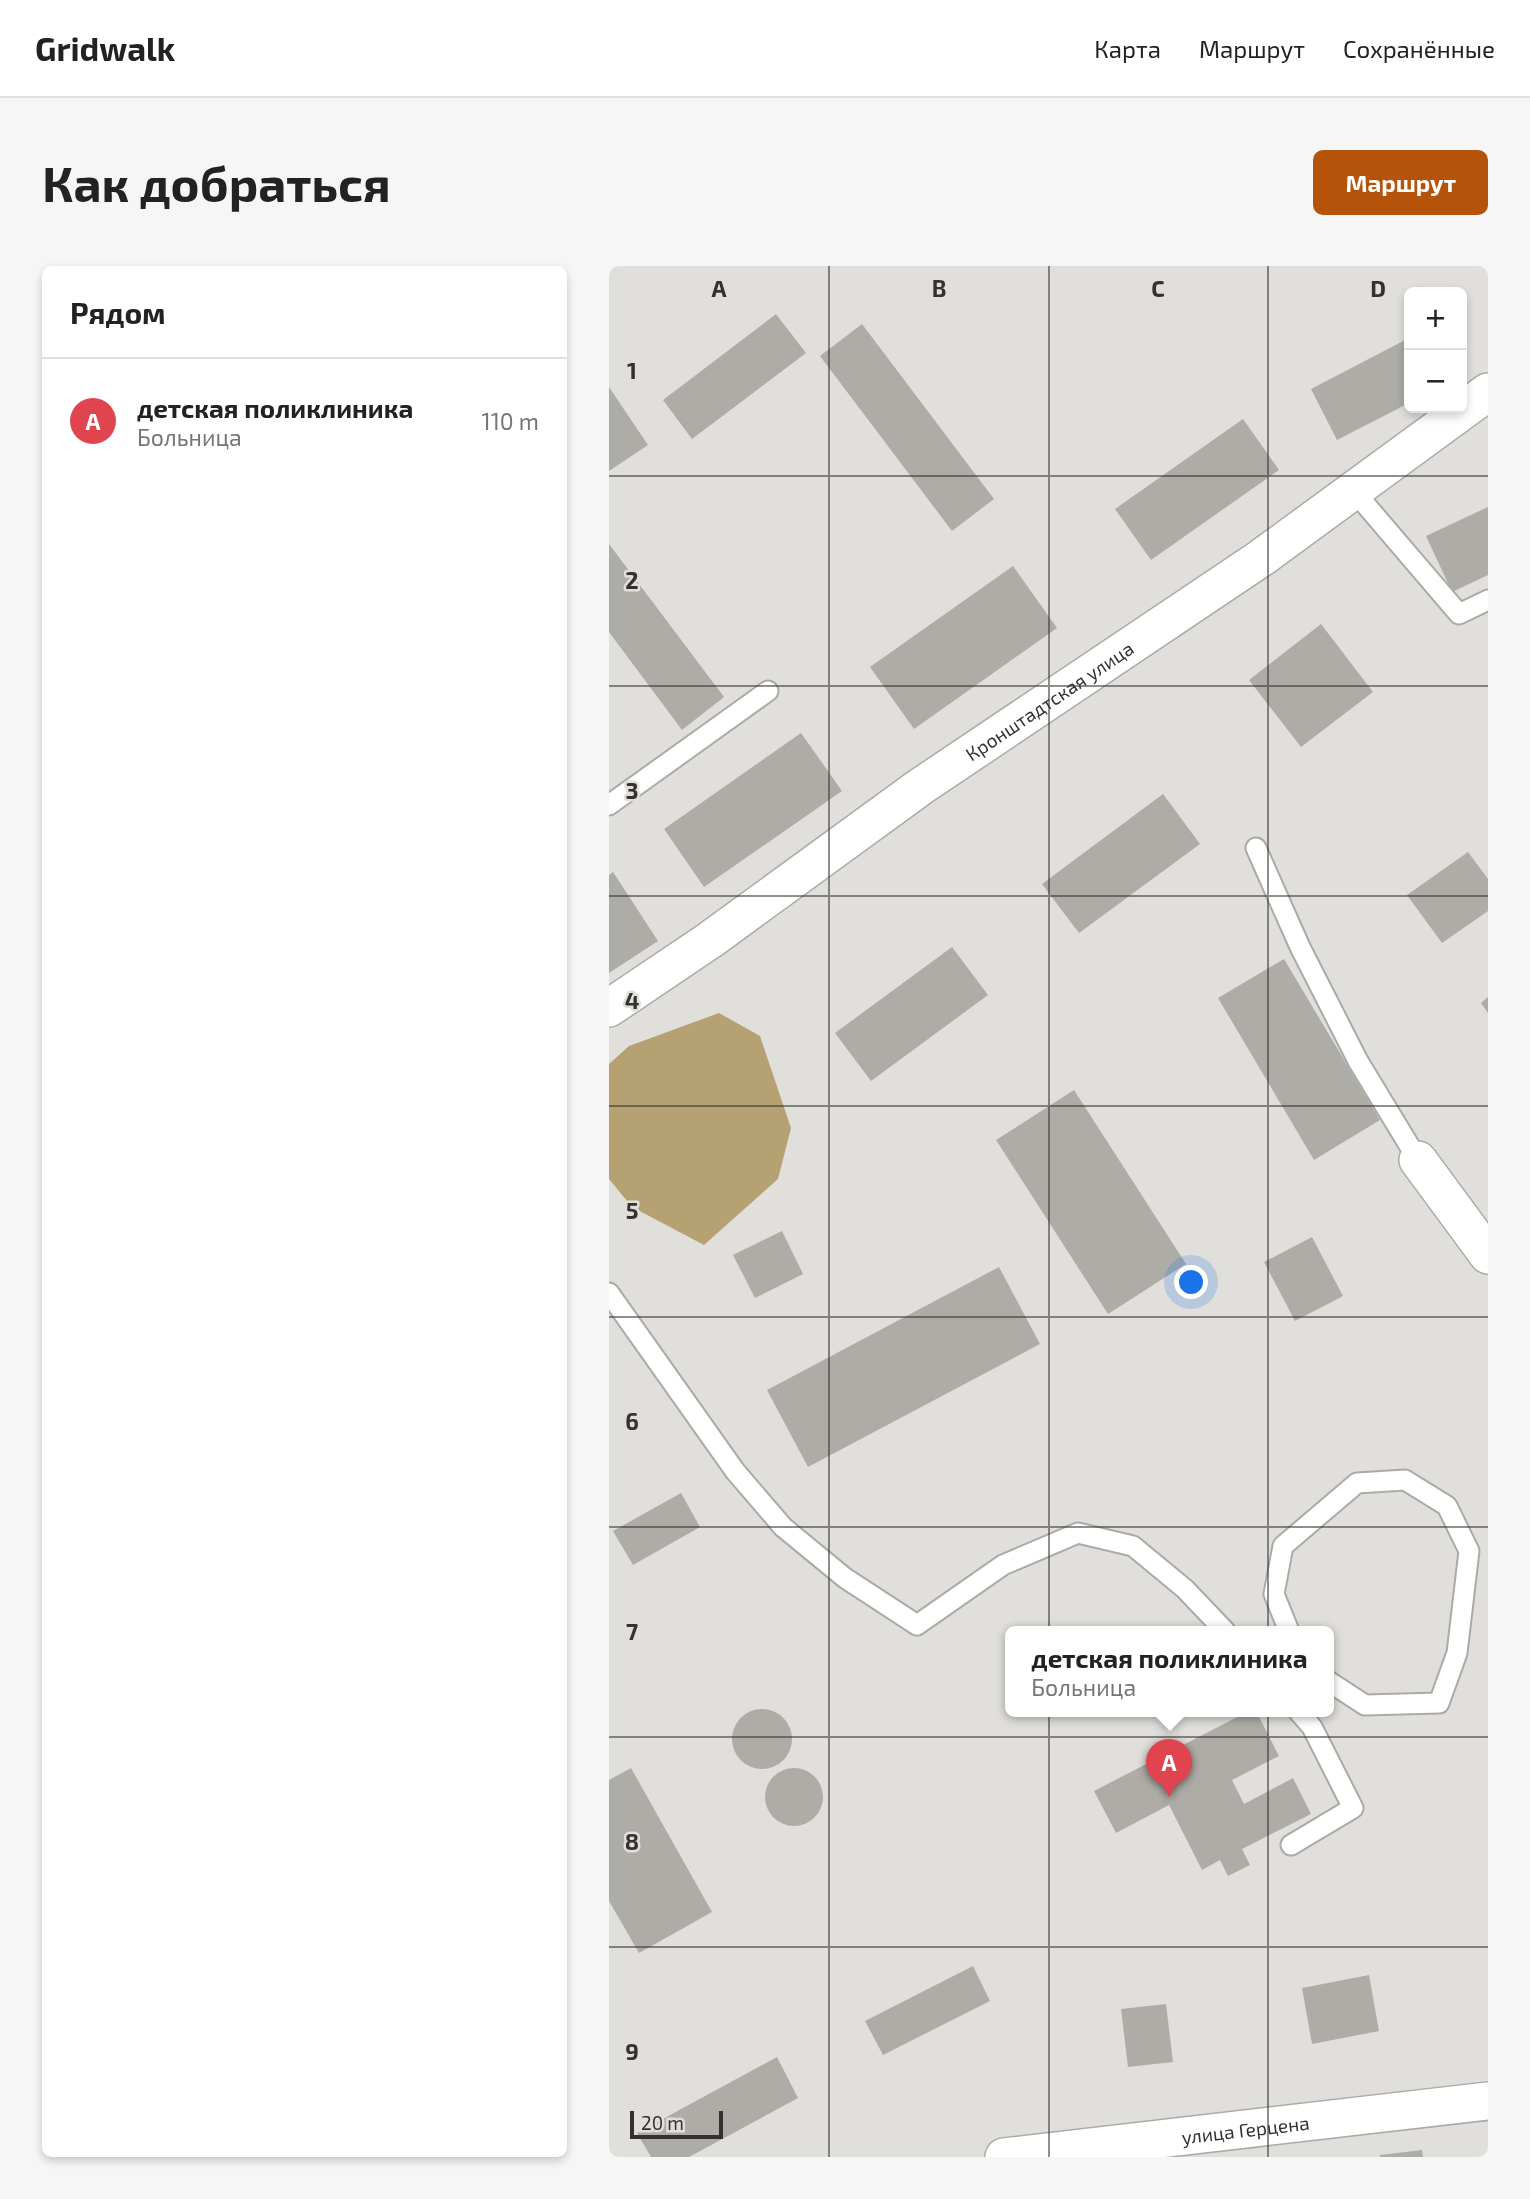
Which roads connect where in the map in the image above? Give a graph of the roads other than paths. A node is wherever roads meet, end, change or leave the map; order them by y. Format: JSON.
{"nodes":[{"id":1,"x":1488,"y":392,"type":"edge"},
{"id":2,"x":1353,"y":490,"type":"junction"},
{"id":3,"x":1488,"y":600,"type":"edge"},
{"id":4,"x":768,"y":691,"type":"dead end"},
{"id":5,"x":609,"y":805,"type":"edge"},
{"id":6,"x":1256,"y":848,"type":"dead end"},
{"id":7,"x":609,"y":1008,"type":"edge"},
{"id":8,"x":1418,"y":1160,"type":"joint"},
{"id":9,"x":1488,"y":1255,"type":"edge"},
{"id":10,"x":609,"y":1293,"type":"edge"},
{"id":11,"x":1220,"y":1626,"type":"edge"},
{"id":12,"x":1287,"y":1626,"type":"edge"},
{"id":13,"x":1334,"y":1685,"type":"edge"},
{"id":14,"x":1303,"y":1717,"type":"edge"},
{"id":15,"x":1291,"y":1846,"type":"dead end"},
{"id":16,"x":1488,"y":2101,"type":"edge"},
{"id":17,"x":1004,"y":2157,"type":"edge"}],
"edges":[{"from":1,"to":2,"type":"street","name":"Кронштадтская улица"},
{"from":2,"to":3,"type":"lane"},
{"from":2,"to":7,"type":"street","name":"Кронштадтская улица"},
{"from":4,"to":5,"type":"lane"},
{"from":6,"to":8,"type":"lane"},
{"from":8,"to":9,"type":"street"},
{"from":10,"to":11,"type":"lane"},
{"from":12,"to":13,"type":"lane"},
{"from":14,"to":15,"type":"lane"},
{"from":16,"to":17,"type":"street","name":"улица Герцена"}]}
